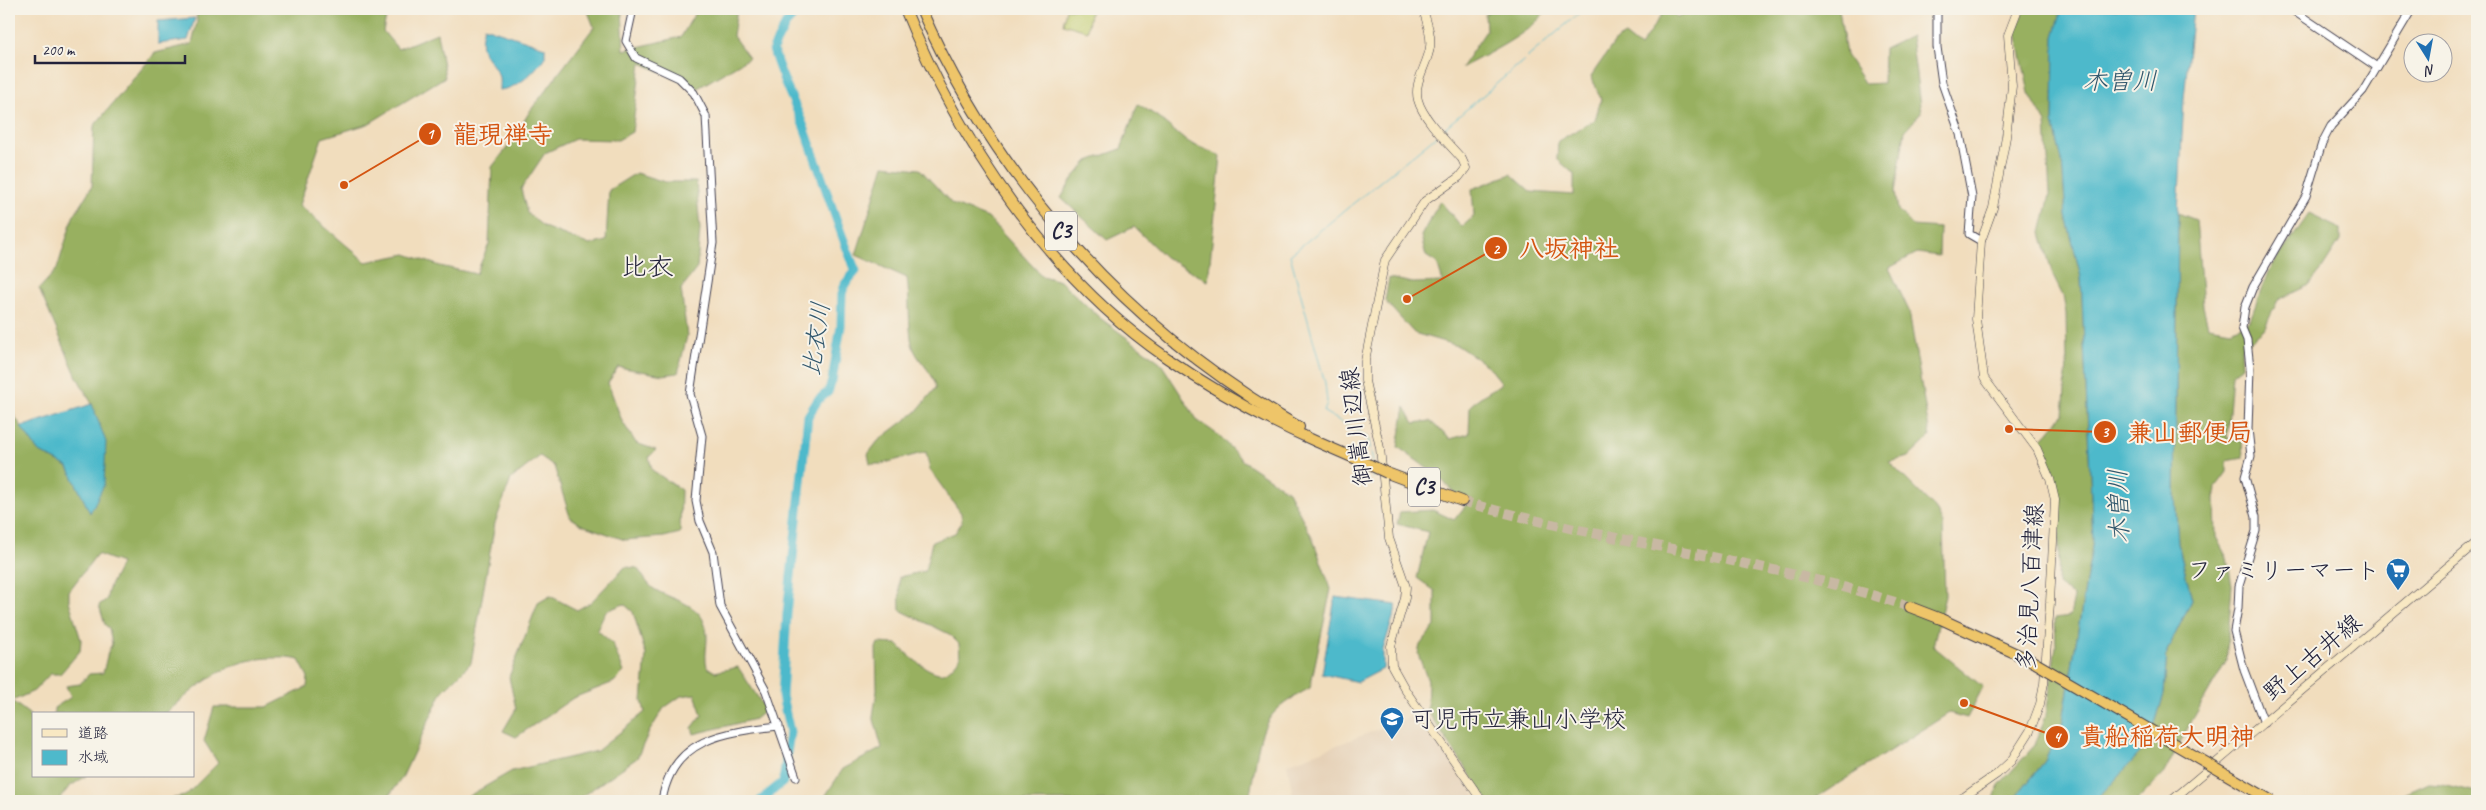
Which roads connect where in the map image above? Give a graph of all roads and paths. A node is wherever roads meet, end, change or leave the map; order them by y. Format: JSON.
{"nodes":[{"id":1,"x":633,"y":9,"type":"edge"},
{"id":2,"x":905,"y":9,"type":"edge"},
{"id":3,"x":921,"y":9,"type":"edge"},
{"id":4,"x":1422,"y":9,"type":"edge"},
{"id":5,"x":1937,"y":9,"type":"edge"},
{"id":6,"x":2018,"y":9,"type":"edge"},
{"id":7,"x":2291,"y":9,"type":"edge"},
{"id":8,"x":2412,"y":9,"type":"edge"},
{"id":9,"x":2377,"y":67,"type":"junction"},
{"id":10,"x":1981,"y":241,"type":"junction"},
{"id":11,"x":1348,"y":455,"type":"junction"},
{"id":12,"x":1462,"y":501,"type":"tunnel mouth"},
{"id":13,"x":2477,"y":542,"type":"edge"},
{"id":14,"x":1910,"y":607,"type":"tunnel mouth"},
{"id":15,"x":2264,"y":723,"type":"junction"},
{"id":16,"x":779,"y":726,"type":"junction"},
{"id":17,"x":796,"y":778,"type":"dead end"},
{"id":18,"x":662,"y":801,"type":"edge"},
{"id":19,"x":1482,"y":801,"type":"edge"},
{"id":20,"x":1958,"y":801,"type":"edge"},
{"id":21,"x":2171,"y":801,"type":"edge"},
{"id":22,"x":2272,"y":801,"type":"edge"}],
"edges":[{"from":1,"to":16,"type":"street"},
{"from":2,"to":11,"type":"highway","number":"C3"},
{"from":3,"to":11,"type":"highway","number":"C3"},
{"from":4,"to":19,"type":"main road","name":"御嵩川辺線"},
{"from":5,"to":10,"type":"street"},
{"from":6,"to":10,"type":"main road","name":"多治見八百津線"},
{"from":7,"to":9,"type":"street"},
{"from":8,"to":9,"type":"street"},
{"from":9,"to":15,"type":"street"},
{"from":10,"to":20,"type":"main road","name":"多治見八百津線"},
{"from":11,"to":12,"type":"highway","number":"C3","bridge":true},
{"from":13,"to":15,"type":"main road","name":"野上古井線"},
{"from":14,"to":22,"type":"highway","bridge":true},
{"from":15,"to":21,"type":"main road","name":"野上古井線"},
{"from":16,"to":17,"type":"street"},
{"from":16,"to":18,"type":"street"}]}
